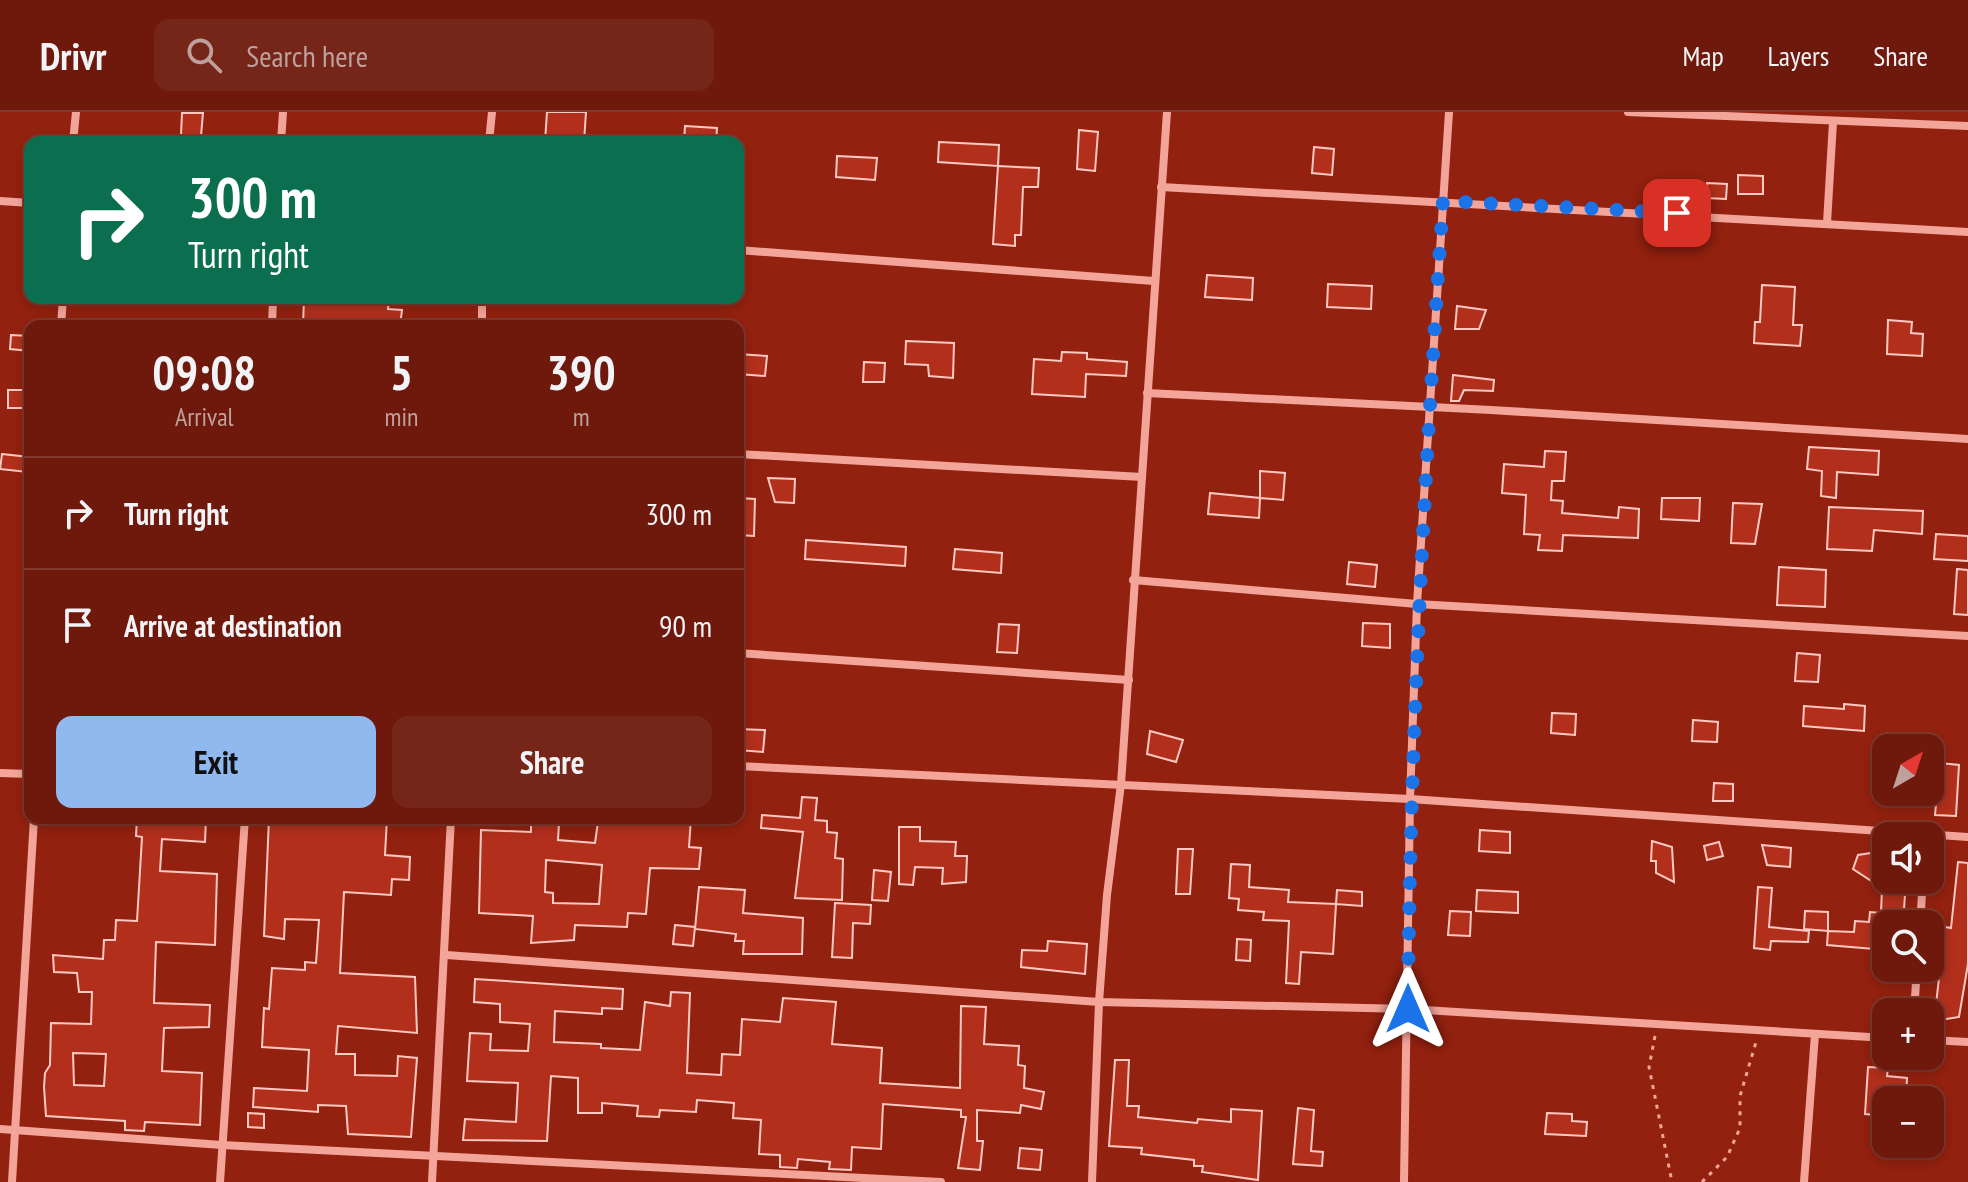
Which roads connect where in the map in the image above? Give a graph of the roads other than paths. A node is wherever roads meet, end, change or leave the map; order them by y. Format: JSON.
{"nodes":[{"id":1,"x":76,"y":112,"type":"edge"},
{"id":2,"x":283,"y":112,"type":"edge"},
{"id":3,"x":492,"y":112,"type":"edge"},
{"id":4,"x":1167,"y":112,"type":"edge"},
{"id":5,"x":1449,"y":112,"type":"edge"},
{"id":6,"x":1628,"y":112,"type":"edge"},
{"id":7,"x":1857,"y":112,"type":"edge"},
{"id":8,"x":1650,"y":113,"type":"edge"},
{"id":9,"x":1833,"y":122,"type":"junction"},
{"id":10,"x":1856,"y":122,"type":"junction"},
{"id":11,"x":1968,"y":126,"type":"edge"},
{"id":12,"x":74,"y":136,"type":"edge"},
{"id":13,"x":281,"y":136,"type":"edge"},
{"id":14,"x":490,"y":136,"type":"edge"},
{"id":15,"x":1161,"y":187,"type":"junction"},
{"id":16,"x":0,"y":201,"type":"edge"},
{"id":17,"x":1443,"y":201,"type":"junction"},
{"id":18,"x":24,"y":203,"type":"edge"},
{"id":19,"x":1827,"y":223,"type":"junction"},
{"id":20,"x":1968,"y":232,"type":"edge"},
{"id":21,"x":744,"y":250,"type":"edge"},
{"id":22,"x":1154,"y":281,"type":"junction"},
{"id":23,"x":1147,"y":393,"type":"junction"},
{"id":24,"x":1429,"y":408,"type":"junction"},
{"id":25,"x":1968,"y":439,"type":"edge"},
{"id":26,"x":744,"y":454,"type":"edge"},
{"id":27,"x":1142,"y":477,"type":"junction"},
{"id":28,"x":1133,"y":580,"type":"junction"},
{"id":29,"x":1417,"y":604,"type":"junction"},
{"id":30,"x":1968,"y":636,"type":"edge"},
{"id":31,"x":744,"y":653,"type":"edge"},
{"id":32,"x":1129,"y":680,"type":"junction"},
{"id":33,"x":744,"y":766,"type":"edge"},
{"id":34,"x":0,"y":773,"type":"edge"},
{"id":35,"x":24,"y":774,"type":"edge"},
{"id":36,"x":1121,"y":784,"type":"junction"},
{"id":37,"x":1410,"y":799,"type":"junction"},
{"id":38,"x":34,"y":824,"type":"edge"},
{"id":39,"x":245,"y":824,"type":"edge"},
{"id":40,"x":451,"y":824,"type":"edge"},
{"id":41,"x":1872,"y":832,"type":"edge"},
{"id":42,"x":1944,"y":836,"type":"edge"},
{"id":43,"x":1968,"y":837,"type":"edge"},
{"id":44,"x":446,"y":955,"type":"junction"},
{"id":45,"x":1099,"y":1002,"type":"junction"},
{"id":46,"x":1408,"y":1009,"type":"junction"},
{"id":47,"x":1815,"y":1034,"type":"junction"},
{"id":48,"x":1872,"y":1037,"type":"edge"},
{"id":49,"x":1944,"y":1041,"type":"edge"},
{"id":50,"x":1968,"y":1042,"type":"edge"},
{"id":51,"x":0,"y":1129,"type":"edge"},
{"id":52,"x":15,"y":1129,"type":"junction"},
{"id":53,"x":222,"y":1145,"type":"junction"},
{"id":54,"x":433,"y":1156,"type":"junction"},
{"id":55,"x":12,"y":1182,"type":"edge"},
{"id":56,"x":220,"y":1182,"type":"edge"},
{"id":57,"x":432,"y":1182,"type":"edge"},
{"id":58,"x":941,"y":1182,"type":"edge"},
{"id":59,"x":1092,"y":1182,"type":"edge"},
{"id":60,"x":1404,"y":1182,"type":"edge"},
{"id":61,"x":1804,"y":1182,"type":"edge"}],
"edges":[{"from":1,"to":12,"type":"street"},
{"from":2,"to":13,"type":"street"},
{"from":3,"to":14,"type":"street"},
{"from":4,"to":15,"type":"street"},
{"from":5,"to":17,"type":"street"},
{"from":6,"to":8,"type":"street"},
{"from":7,"to":10,"type":"street"},
{"from":8,"to":9,"type":"street"},
{"from":9,"to":10,"type":"street"},
{"from":9,"to":19,"type":"street"},
{"from":10,"to":11,"type":"street"},
{"from":15,"to":17,"type":"street"},
{"from":15,"to":22,"type":"street"},
{"from":16,"to":18,"type":"street"},
{"from":17,"to":19,"type":"street"},
{"from":17,"to":24,"type":"street"},
{"from":19,"to":20,"type":"street"},
{"from":21,"to":22,"type":"street"},
{"from":22,"to":23,"type":"street"},
{"from":23,"to":24,"type":"street"},
{"from":23,"to":27,"type":"street"},
{"from":24,"to":25,"type":"street"},
{"from":24,"to":29,"type":"street"},
{"from":26,"to":27,"type":"street"},
{"from":27,"to":28,"type":"street"},
{"from":28,"to":29,"type":"street"},
{"from":28,"to":32,"type":"street"},
{"from":29,"to":30,"type":"street"},
{"from":29,"to":37,"type":"street"},
{"from":31,"to":32,"type":"street"},
{"from":32,"to":36,"type":"street"},
{"from":33,"to":36,"type":"street"},
{"from":34,"to":35,"type":"street"},
{"from":36,"to":37,"type":"street"},
{"from":36,"to":45,"type":"street"},
{"from":37,"to":41,"type":"street"},
{"from":37,"to":46,"type":"street"},
{"from":38,"to":52,"type":"street"},
{"from":39,"to":53,"type":"street"},
{"from":40,"to":44,"type":"street"},
{"from":42,"to":43,"type":"street"},
{"from":44,"to":45,"type":"street"},
{"from":44,"to":54,"type":"street"},
{"from":45,"to":46,"type":"street"},
{"from":45,"to":59,"type":"street"},
{"from":46,"to":47,"type":"street"},
{"from":46,"to":60,"type":"street"},
{"from":47,"to":48,"type":"street"},
{"from":47,"to":61,"type":"street"},
{"from":49,"to":50,"type":"street"},
{"from":51,"to":52,"type":"street"},
{"from":52,"to":53,"type":"street"},
{"from":52,"to":55,"type":"street"},
{"from":53,"to":54,"type":"street"},
{"from":53,"to":56,"type":"street"},
{"from":54,"to":57,"type":"street"},
{"from":54,"to":58,"type":"street"}]}
